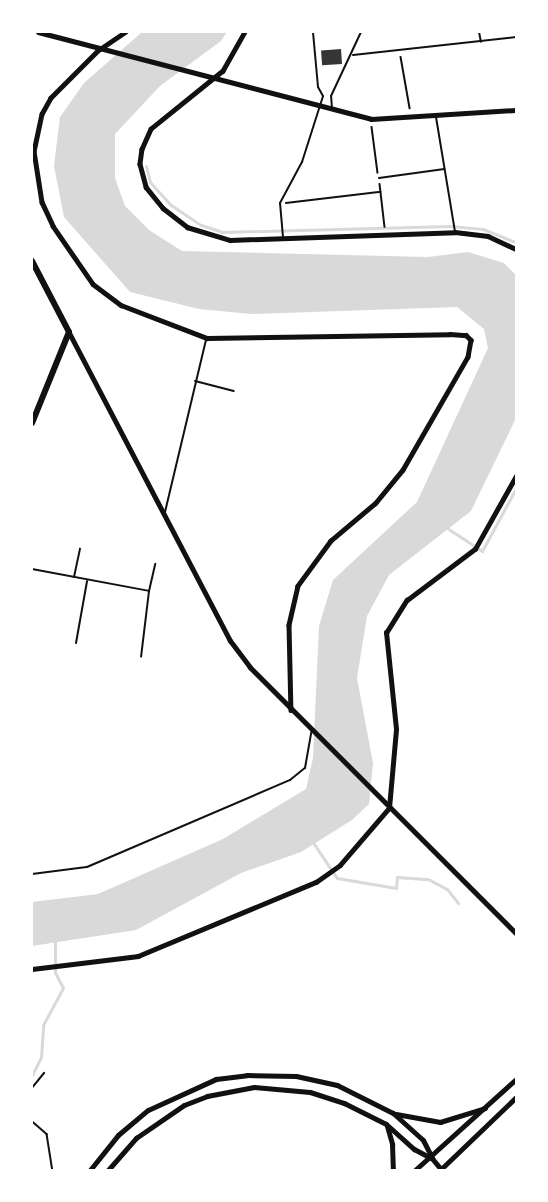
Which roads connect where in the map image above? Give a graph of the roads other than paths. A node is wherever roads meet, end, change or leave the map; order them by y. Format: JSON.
{"nodes":[{"id":1,"x":39,"y":32,"type":"edge"},
{"id":2,"x":126,"y":32,"type":"edge"},
{"id":3,"x":245,"y":32,"type":"edge"},
{"id":4,"x":313,"y":32,"type":"edge"},
{"id":5,"x":361,"y":32,"type":"edge"},
{"id":6,"x":479,"y":32,"type":"edge"},
{"id":7,"x":516,"y":37,"type":"edge"},
{"id":8,"x":481,"y":42,"type":"junction"},
{"id":9,"x":99,"y":50,"type":"junction"},
{"id":10,"x":352,"y":55,"type":"junction"},
{"id":11,"x":213,"y":79,"type":"junction"},
{"id":12,"x":323,"y":96,"type":"junction"},
{"id":13,"x":331,"y":96,"type":"junction"},
{"id":14,"x":320,"y":105,"type":"junction"},
{"id":15,"x":332,"y":110,"type":"junction"},
{"id":16,"x":516,"y":110,"type":"edge"},
{"id":17,"x":436,"y":117,"type":"junction"},
{"id":18,"x":444,"y":169,"type":"junction"},
{"id":19,"x":379,"y":178,"type":"dead end"},
{"id":20,"x":455,"y":232,"type":"junction"},
{"id":21,"x":283,"y":238,"type":"junction"},
{"id":22,"x":516,"y":249,"type":"edge"},
{"id":23,"x":32,"y":261,"type":"edge"},
{"id":24,"x":69,"y":332,"type":"junction"},
{"id":25,"x":207,"y":338,"type":"junction"},
{"id":26,"x":195,"y":381,"type":"junction"},
{"id":27,"x":234,"y":391,"type":"dead end"},
{"id":28,"x":32,"y":423,"type":"edge"},
{"id":29,"x":516,"y":476,"type":"edge"},
{"id":30,"x":165,"y":515,"type":"junction"},
{"id":31,"x":80,"y":549,"type":"dead end"},
{"id":32,"x":154,"y":564,"type":"dead end"},
{"id":33,"x":32,"y":569,"type":"edge"},
{"id":34,"x":74,"y":577,"type":"junction"},
{"id":35,"x":87,"y":580,"type":"junction"},
{"id":36,"x":149,"y":591,"type":"junction"},
{"id":37,"x":76,"y":643,"type":"dead end"},
{"id":38,"x":141,"y":657,"type":"dead end"},
{"id":39,"x":291,"y":710,"type":"junction"},
{"id":40,"x":312,"y":730,"type":"junction"},
{"id":41,"x":389,"y":807,"type":"junction"},
{"id":42,"x":32,"y":874,"type":"edge"},
{"id":43,"x":516,"y":933,"type":"edge"},
{"id":44,"x":32,"y":969,"type":"edge"},
{"id":45,"x":516,"y":1080,"type":"edge"},
{"id":46,"x":516,"y":1097,"type":"edge"},
{"id":47,"x":487,"y":1108,"type":"junction"},
{"id":48,"x":393,"y":1113,"type":"junction"},
{"id":49,"x":386,"y":1124,"type":"junction"},
{"id":50,"x":432,"y":1158,"type":"junction"},
{"id":51,"x":90,"y":1170,"type":"edge"},
{"id":52,"x":108,"y":1170,"type":"edge"},
{"id":53,"x":393,"y":1170,"type":"edge"},
{"id":54,"x":415,"y":1170,"type":"edge"},
{"id":55,"x":442,"y":1170,"type":"edge"}],
"edges":[{"from":1,"to":9,"type":"street"},
{"from":2,"to":9,"type":"street"},
{"from":3,"to":11,"type":"street"},
{"from":4,"to":12,"type":"lane"},
{"from":5,"to":10,"type":"lane"},
{"from":6,"to":8,"type":"lane"},
{"from":7,"to":8,"type":"lane"},
{"from":8,"to":10,"type":"lane"},
{"from":9,"to":11,"type":"street"},
{"from":9,"to":25,"type":"street"},
{"from":10,"to":13,"type":"lane"},
{"from":11,"to":14,"type":"street"},
{"from":11,"to":21,"type":"street"},
{"from":12,"to":13,"type":"lane"},
{"from":12,"to":14,"type":"lane"},
{"from":13,"to":15,"type":"lane"},
{"from":14,"to":15,"type":"street"},
{"from":14,"to":21,"type":"lane"},
{"from":15,"to":17,"type":"street"},
{"from":16,"to":17,"type":"street"},
{"from":17,"to":18,"type":"lane"},
{"from":18,"to":19,"type":"lane"},
{"from":18,"to":20,"type":"lane"},
{"from":20,"to":21,"type":"street"},
{"from":20,"to":22,"type":"street"},
{"from":23,"to":24,"type":"main road"},
{"from":24,"to":28,"type":"main road"},
{"from":24,"to":30,"type":"street"},
{"from":25,"to":26,"type":"lane"},
{"from":25,"to":39,"type":"street"},
{"from":26,"to":27,"type":"lane"},
{"from":26,"to":30,"type":"lane"},
{"from":29,"to":41,"type":"street"},
{"from":30,"to":39,"type":"street"},
{"from":31,"to":34,"type":"lane"},
{"from":32,"to":36,"type":"lane"},
{"from":33,"to":34,"type":"lane"},
{"from":34,"to":35,"type":"lane"},
{"from":35,"to":36,"type":"lane"},
{"from":35,"to":37,"type":"lane"},
{"from":36,"to":38,"type":"lane"},
{"from":39,"to":40,"type":"street"},
{"from":40,"to":41,"type":"street"},
{"from":40,"to":42,"type":"lane"},
{"from":41,"to":43,"type":"street"},
{"from":41,"to":44,"type":"street"},
{"from":45,"to":47,"type":"street"},
{"from":46,"to":55,"type":"street"},
{"from":47,"to":48,"type":"street"},
{"from":47,"to":50,"type":"street"},
{"from":48,"to":50,"type":"street"},
{"from":48,"to":51,"type":"street"},
{"from":49,"to":50,"type":"street"},
{"from":49,"to":52,"type":"street"},
{"from":49,"to":53,"type":"street"},
{"from":50,"to":54,"type":"street"},
{"from":50,"to":55,"type":"street"}]}
